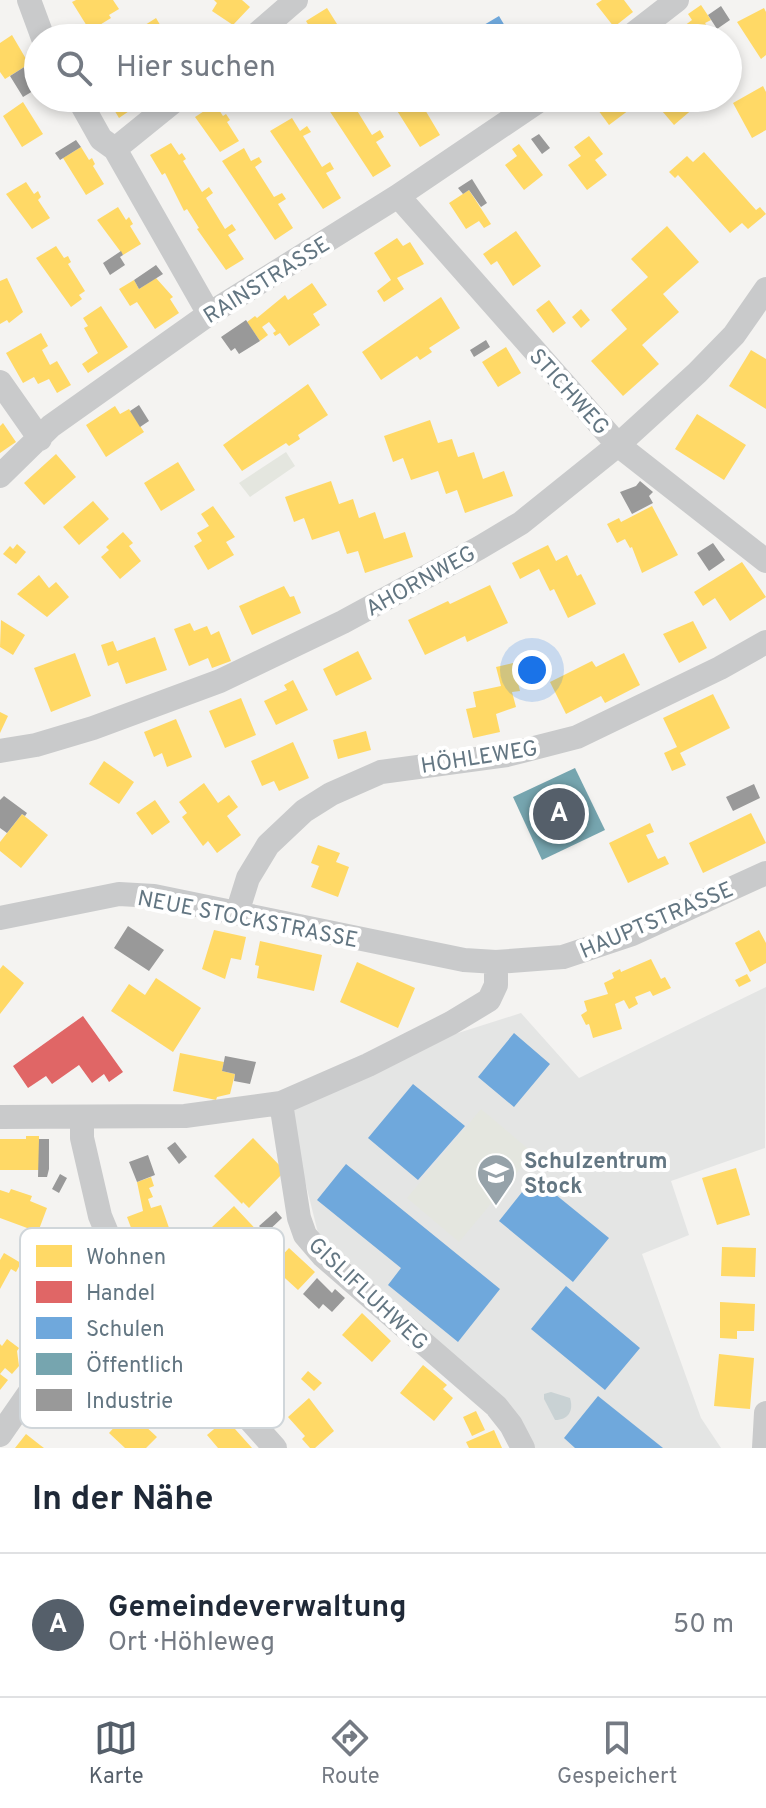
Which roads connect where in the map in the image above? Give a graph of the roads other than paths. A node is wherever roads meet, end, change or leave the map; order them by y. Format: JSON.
{"nodes":[{"id":1,"x":29,"y":0,"type":"edge"},
{"id":2,"x":296,"y":0,"type":"edge"},
{"id":3,"x":677,"y":0,"type":"edge"},
{"id":4,"x":38,"y":24,"type":"edge"},
{"id":5,"x":268,"y":24,"type":"edge"},
{"id":6,"x":646,"y":24,"type":"edge"},
{"id":7,"x":86,"y":112,"type":"edge"},
{"id":8,"x":161,"y":112,"type":"edge"},
{"id":9,"x":522,"y":112,"type":"edge"},
{"id":10,"x":115,"y":149,"type":"junction"},
{"id":11,"x":398,"y":196,"type":"junction"},
{"id":12,"x":766,"y":289,"type":"edge"},
{"id":13,"x":209,"y":314,"type":"junction"},
{"id":14,"x":0,"y":382,"type":"edge"},
{"id":15,"x":40,"y":439,"type":"junction"},
{"id":16,"x":618,"y":445,"type":"junction"},
{"id":17,"x":0,"y":476,"type":"edge"},
{"id":18,"x":766,"y":561,"type":"edge"},
{"id":19,"x":766,"y":642,"type":"edge"},
{"id":20,"x":0,"y":751,"type":"edge"},
{"id":21,"x":766,"y":873,"type":"edge"},
{"id":22,"x":237,"y":913,"type":"junction"},
{"id":23,"x":0,"y":918,"type":"edge"},
{"id":24,"x":496,"y":962,"type":"junction"},
{"id":25,"x":281,"y":1103,"type":"junction"},
{"id":26,"x":0,"y":1117,"type":"edge"},
{"id":27,"x":82,"y":1117,"type":"junction"},
{"id":28,"x":105,"y":1228,"type":"edge"},
{"id":29,"x":20,"y":1406,"type":"edge"},
{"id":30,"x":766,"y":1413,"type":"edge"},
{"id":31,"x":257,"y":1428,"type":"edge"},
{"id":32,"x":0,"y":1435,"type":"edge"},
{"id":33,"x":275,"y":1448,"type":"edge"},
{"id":34,"x":523,"y":1448,"type":"edge"},
{"id":35,"x":764,"y":1448,"type":"edge"}],
"edges":[{"from":1,"to":4,"type":"street"},
{"from":2,"to":5,"type":"street"},
{"from":3,"to":6,"type":"street"},
{"from":7,"to":10,"type":"street"},
{"from":8,"to":10,"type":"street"},
{"from":9,"to":11,"type":"street","name":"RAINSTRASSE"},
{"from":10,"to":13,"type":"street"},
{"from":11,"to":13,"type":"street","name":"RAINSTRASSE"},
{"from":11,"to":16,"type":"street","name":"STICHWEG"},
{"from":12,"to":16,"type":"street","name":"AHORNWEG"},
{"from":13,"to":15,"type":"street","name":"RAINSTRASSE"},
{"from":14,"to":15,"type":"street"},
{"from":15,"to":17,"type":"street","name":"RAINSTRASSE"},
{"from":16,"to":18,"type":"street","name":"STICHWEG"},
{"from":16,"to":20,"type":"street","name":"AHORNWEG"},
{"from":19,"to":22,"type":"street","name":"HÖHLEWEG"},
{"from":21,"to":24,"type":"street","name":"HAUPTSTRASSE"},
{"from":22,"to":23,"type":"street","name":"NEUE STOCKSTRASSE"},
{"from":22,"to":24,"type":"street","name":"NEUE STOCKSTRASSE"},
{"from":24,"to":25,"type":"street"},
{"from":25,"to":27,"type":"street"},
{"from":25,"to":34,"type":"street","name":"GISLIFLUHWEG"},
{"from":26,"to":27,"type":"street"},
{"from":27,"to":28,"type":"street"},
{"from":29,"to":32,"type":"street"},
{"from":30,"to":35,"type":"street"},
{"from":31,"to":33,"type":"street"}]}
